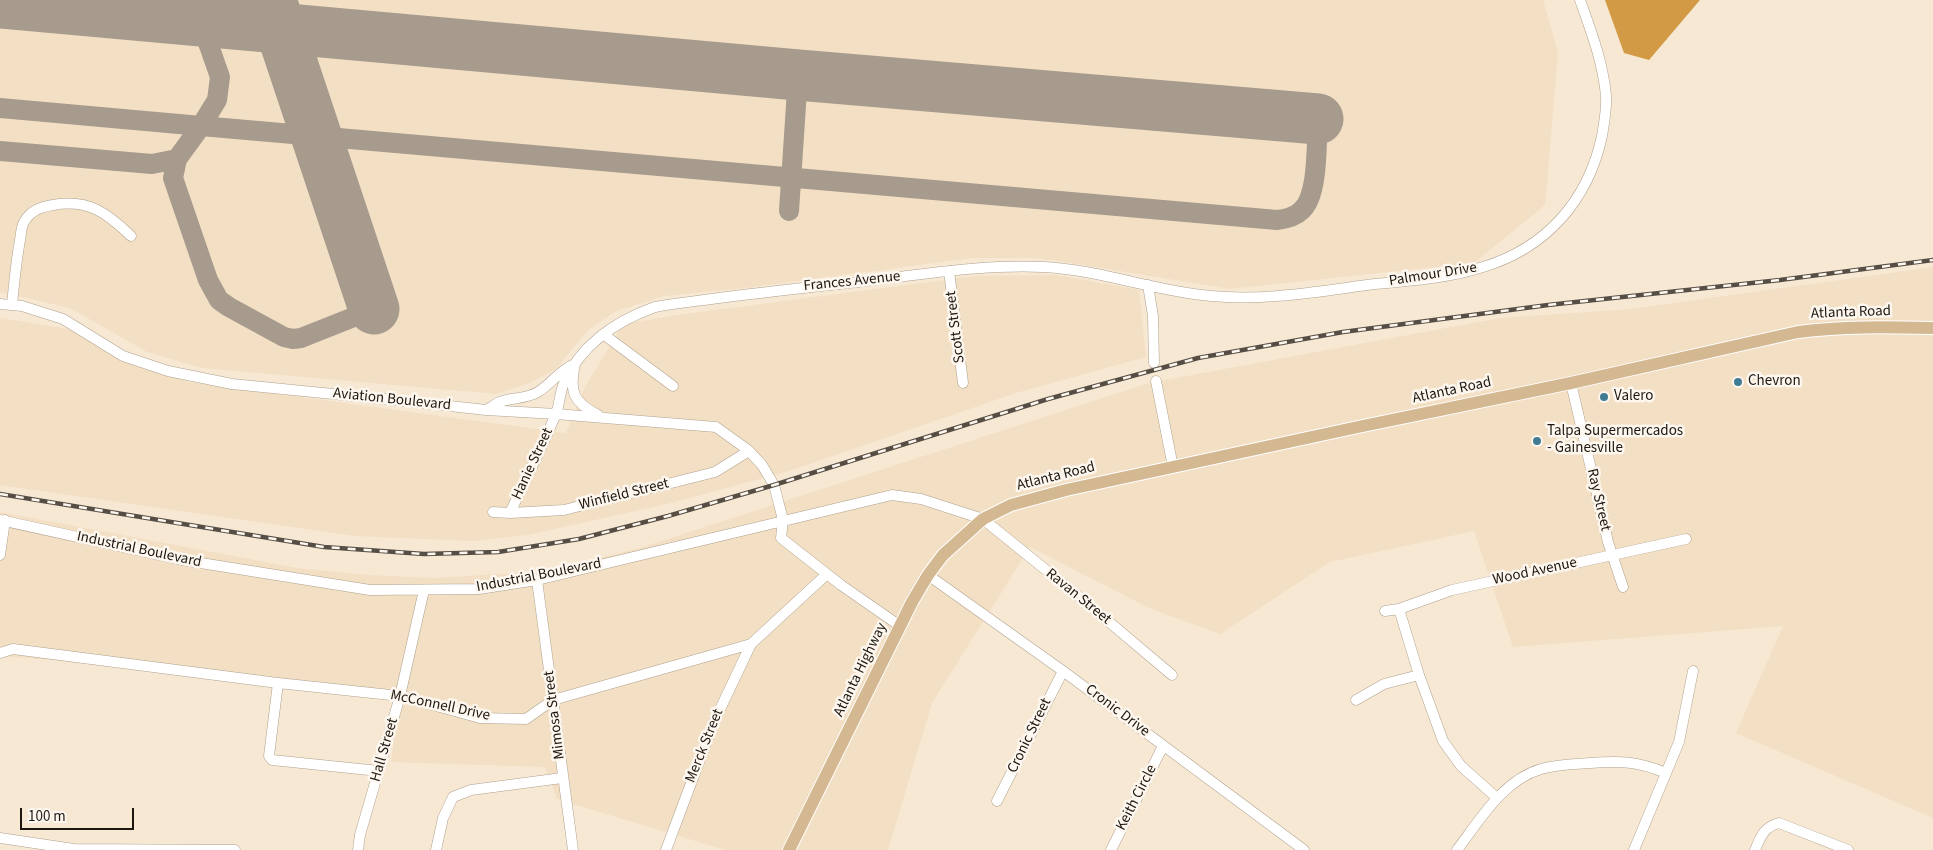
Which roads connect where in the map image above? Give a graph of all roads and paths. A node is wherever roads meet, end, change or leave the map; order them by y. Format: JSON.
{"nodes":[{"id":1,"x":1580,"y":0,"type":"edge"},
{"id":2,"x":131,"y":236,"type":"dead end"},
{"id":3,"x":949,"y":271,"type":"junction"},
{"id":4,"x":1148,"y":285,"type":"junction"},
{"id":5,"x":0,"y":304,"type":"edge"},
{"id":6,"x":12,"y":306,"type":"junction"},
{"id":7,"x":1933,"y":328,"type":"edge"},
{"id":8,"x":603,"y":334,"type":"junction"},
{"id":9,"x":1154,"y":363,"type":"dead end"},
{"id":10,"x":575,"y":364,"type":"junction"},
{"id":11,"x":1156,"y":381,"type":"dead end"},
{"id":12,"x":962,"y":383,"type":"dead end"},
{"id":13,"x":1571,"y":383,"type":"junction"},
{"id":14,"x":673,"y":386,"type":"dead end"},
{"id":15,"x":486,"y":410,"type":"junction"},
{"id":16,"x":556,"y":414,"type":"junction"},
{"id":17,"x":604,"y":418,"type":"junction"},
{"id":18,"x":748,"y":450,"type":"junction"},
{"id":19,"x":1173,"y":467,"type":"junction"},
{"id":20,"x":493,"y":512,"type":"dead end"},
{"id":21,"x":510,"y":513,"type":"junction"},
{"id":22,"x":983,"y":519,"type":"junction"},
{"id":23,"x":3,"y":520,"type":"edge"},
{"id":24,"x":783,"y":520,"type":"junction"},
{"id":25,"x":1686,"y":539,"type":"dead end"},
{"id":26,"x":0,"y":555,"type":"edge"},
{"id":27,"x":1612,"y":556,"type":"junction"},
{"id":28,"x":827,"y":574,"type":"junction"},
{"id":29,"x":928,"y":575,"type":"junction"},
{"id":30,"x":537,"y":580,"type":"junction"},
{"id":31,"x":1623,"y":587,"type":"dead end"},
{"id":32,"x":424,"y":590,"type":"junction"},
{"id":33,"x":1399,"y":609,"type":"junction"},
{"id":34,"x":1386,"y":612,"type":"dead end"},
{"id":35,"x":900,"y":626,"type":"junction"},
{"id":36,"x":751,"y":644,"type":"junction"},
{"id":37,"x":0,"y":653,"type":"edge"},
{"id":38,"x":1062,"y":671,"type":"junction"},
{"id":39,"x":1693,"y":671,"type":"dead end"},
{"id":40,"x":1419,"y":674,"type":"junction"},
{"id":41,"x":1172,"y":675,"type":"dead end"},
{"id":42,"x":278,"y":683,"type":"junction"},
{"id":43,"x":400,"y":696,"type":"junction"},
{"id":44,"x":554,"y":700,"type":"junction"},
{"id":45,"x":1356,"y":700,"type":"dead end"},
{"id":46,"x":1163,"y":746,"type":"junction"},
{"id":47,"x":379,"y":771,"type":"junction"},
{"id":48,"x":1666,"y":773,"type":"junction"},
{"id":49,"x":562,"y":778,"type":"junction"},
{"id":50,"x":1497,"y":798,"type":"junction"},
{"id":51,"x":997,"y":802,"type":"dead end"},
{"id":52,"x":0,"y":838,"type":"edge"},
{"id":53,"x":74,"y":849,"type":"edge"},
{"id":54,"x":234,"y":850,"type":"edge"},
{"id":55,"x":358,"y":850,"type":"edge"},
{"id":56,"x":436,"y":850,"type":"edge"},
{"id":57,"x":573,"y":850,"type":"edge"},
{"id":58,"x":666,"y":850,"type":"edge"},
{"id":59,"x":790,"y":850,"type":"edge"},
{"id":60,"x":1111,"y":850,"type":"edge"},
{"id":61,"x":1304,"y":850,"type":"edge"},
{"id":62,"x":1456,"y":850,"type":"edge"},
{"id":63,"x":1634,"y":850,"type":"edge"},
{"id":64,"x":1755,"y":850,"type":"edge"},
{"id":65,"x":1848,"y":850,"type":"edge"}],
"edges":[{"from":1,"to":4,"type":"street","name":"Palmour Drive"},
{"from":2,"to":6,"type":"street"},
{"from":3,"to":4,"type":"street","name":"Frances Avenue"},
{"from":3,"to":8,"type":"street","name":"Frances Avenue"},
{"from":3,"to":12,"type":"street","name":"Scott Street"},
{"from":4,"to":9,"type":"street"},
{"from":5,"to":6,"type":"street","name":"Aviation Boulevard"},
{"from":6,"to":15,"type":"street","name":"Aviation Boulevard"},
{"from":7,"to":13,"type":"main road","name":"Atlanta Road"},
{"from":8,"to":10,"type":"street","name":"Frances Avenue"},
{"from":8,"to":14,"type":"street"},
{"from":10,"to":15,"type":"street","name":"Frances Avenue"},
{"from":10,"to":16,"type":"street","name":"Frances Avenue"},
{"from":10,"to":17,"type":"street"},
{"from":11,"to":19,"type":"street"},
{"from":13,"to":19,"type":"main road","name":"Atlanta Road"},
{"from":13,"to":27,"type":"street","name":"Ray Street"},
{"from":15,"to":16,"type":"street","name":"Aviation Boulevard"},
{"from":16,"to":17,"type":"street","name":"Aviation Boulevard"},
{"from":16,"to":21,"type":"street","name":"Hanie Street"},
{"from":17,"to":18,"type":"street","name":"Aviation Boulevard"},
{"from":18,"to":21,"type":"street","name":"Winfield Street"},
{"from":18,"to":24,"type":"street","name":"Aviation Boulevard"},
{"from":19,"to":22,"type":"main road","name":"Atlanta Road"},
{"from":20,"to":21,"type":"street","name":"Winfield Street"},
{"from":22,"to":24,"type":"street","name":"Industrial Boulevard"},
{"from":22,"to":29,"type":"main road","name":"Atlanta Highway"},
{"from":22,"to":41,"type":"street","name":"Ravan Street"},
{"from":23,"to":26,"type":"street"},
{"from":23,"to":32,"type":"street","name":"Industrial Boulevard"},
{"from":24,"to":28,"type":"street"},
{"from":24,"to":30,"type":"street","name":"Industrial Boulevard"},
{"from":25,"to":27,"type":"street","name":"Wood Avenue"},
{"from":27,"to":31,"type":"street","name":"Ray Street"},
{"from":27,"to":33,"type":"street","name":"Wood Avenue"},
{"from":28,"to":35,"type":"street"},
{"from":28,"to":36,"type":"street","name":"McConnell Drive"},
{"from":29,"to":35,"type":"main road","name":"Atlanta Highway"},
{"from":29,"to":38,"type":"street","name":"Cronic Drive"},
{"from":30,"to":32,"type":"street","name":"Industrial Boulevard"},
{"from":30,"to":44,"type":"street","name":"Mimosa Street"},
{"from":32,"to":43,"type":"street","name":"Hall Street"},
{"from":33,"to":34,"type":"street","name":"Wood Avenue"},
{"from":33,"to":40,"type":"street"},
{"from":35,"to":59,"type":"main road","name":"Atlanta Highway"},
{"from":36,"to":44,"type":"street","name":"McConnell Drive"},
{"from":36,"to":58,"type":"street","name":"Merck Street"},
{"from":37,"to":42,"type":"street","name":"McConnell Drive"},
{"from":38,"to":46,"type":"street","name":"Cronic Drive"},
{"from":38,"to":51,"type":"street","name":"Cronic Street"},
{"from":39,"to":48,"type":"street"},
{"from":40,"to":45,"type":"street"},
{"from":40,"to":50,"type":"street"},
{"from":42,"to":43,"type":"street","name":"McConnell Drive"},
{"from":42,"to":47,"type":"street"},
{"from":43,"to":44,"type":"street","name":"McConnell Drive"},
{"from":43,"to":47,"type":"street","name":"Hall Street"},
{"from":44,"to":49,"type":"street","name":"Mimosa Street"},
{"from":46,"to":60,"type":"street","name":"Keith Circle"},
{"from":46,"to":61,"type":"street","name":"Cronic Drive"},
{"from":47,"to":55,"type":"street","name":"Hall Street"},
{"from":48,"to":50,"type":"street"},
{"from":48,"to":63,"type":"street"},
{"from":49,"to":56,"type":"street"},
{"from":49,"to":57,"type":"street","name":"Mimosa Street"},
{"from":50,"to":62,"type":"street"},
{"from":52,"to":53,"type":"street"},
{"from":53,"to":54,"type":"street"},
{"from":64,"to":65,"type":"street"}]}
